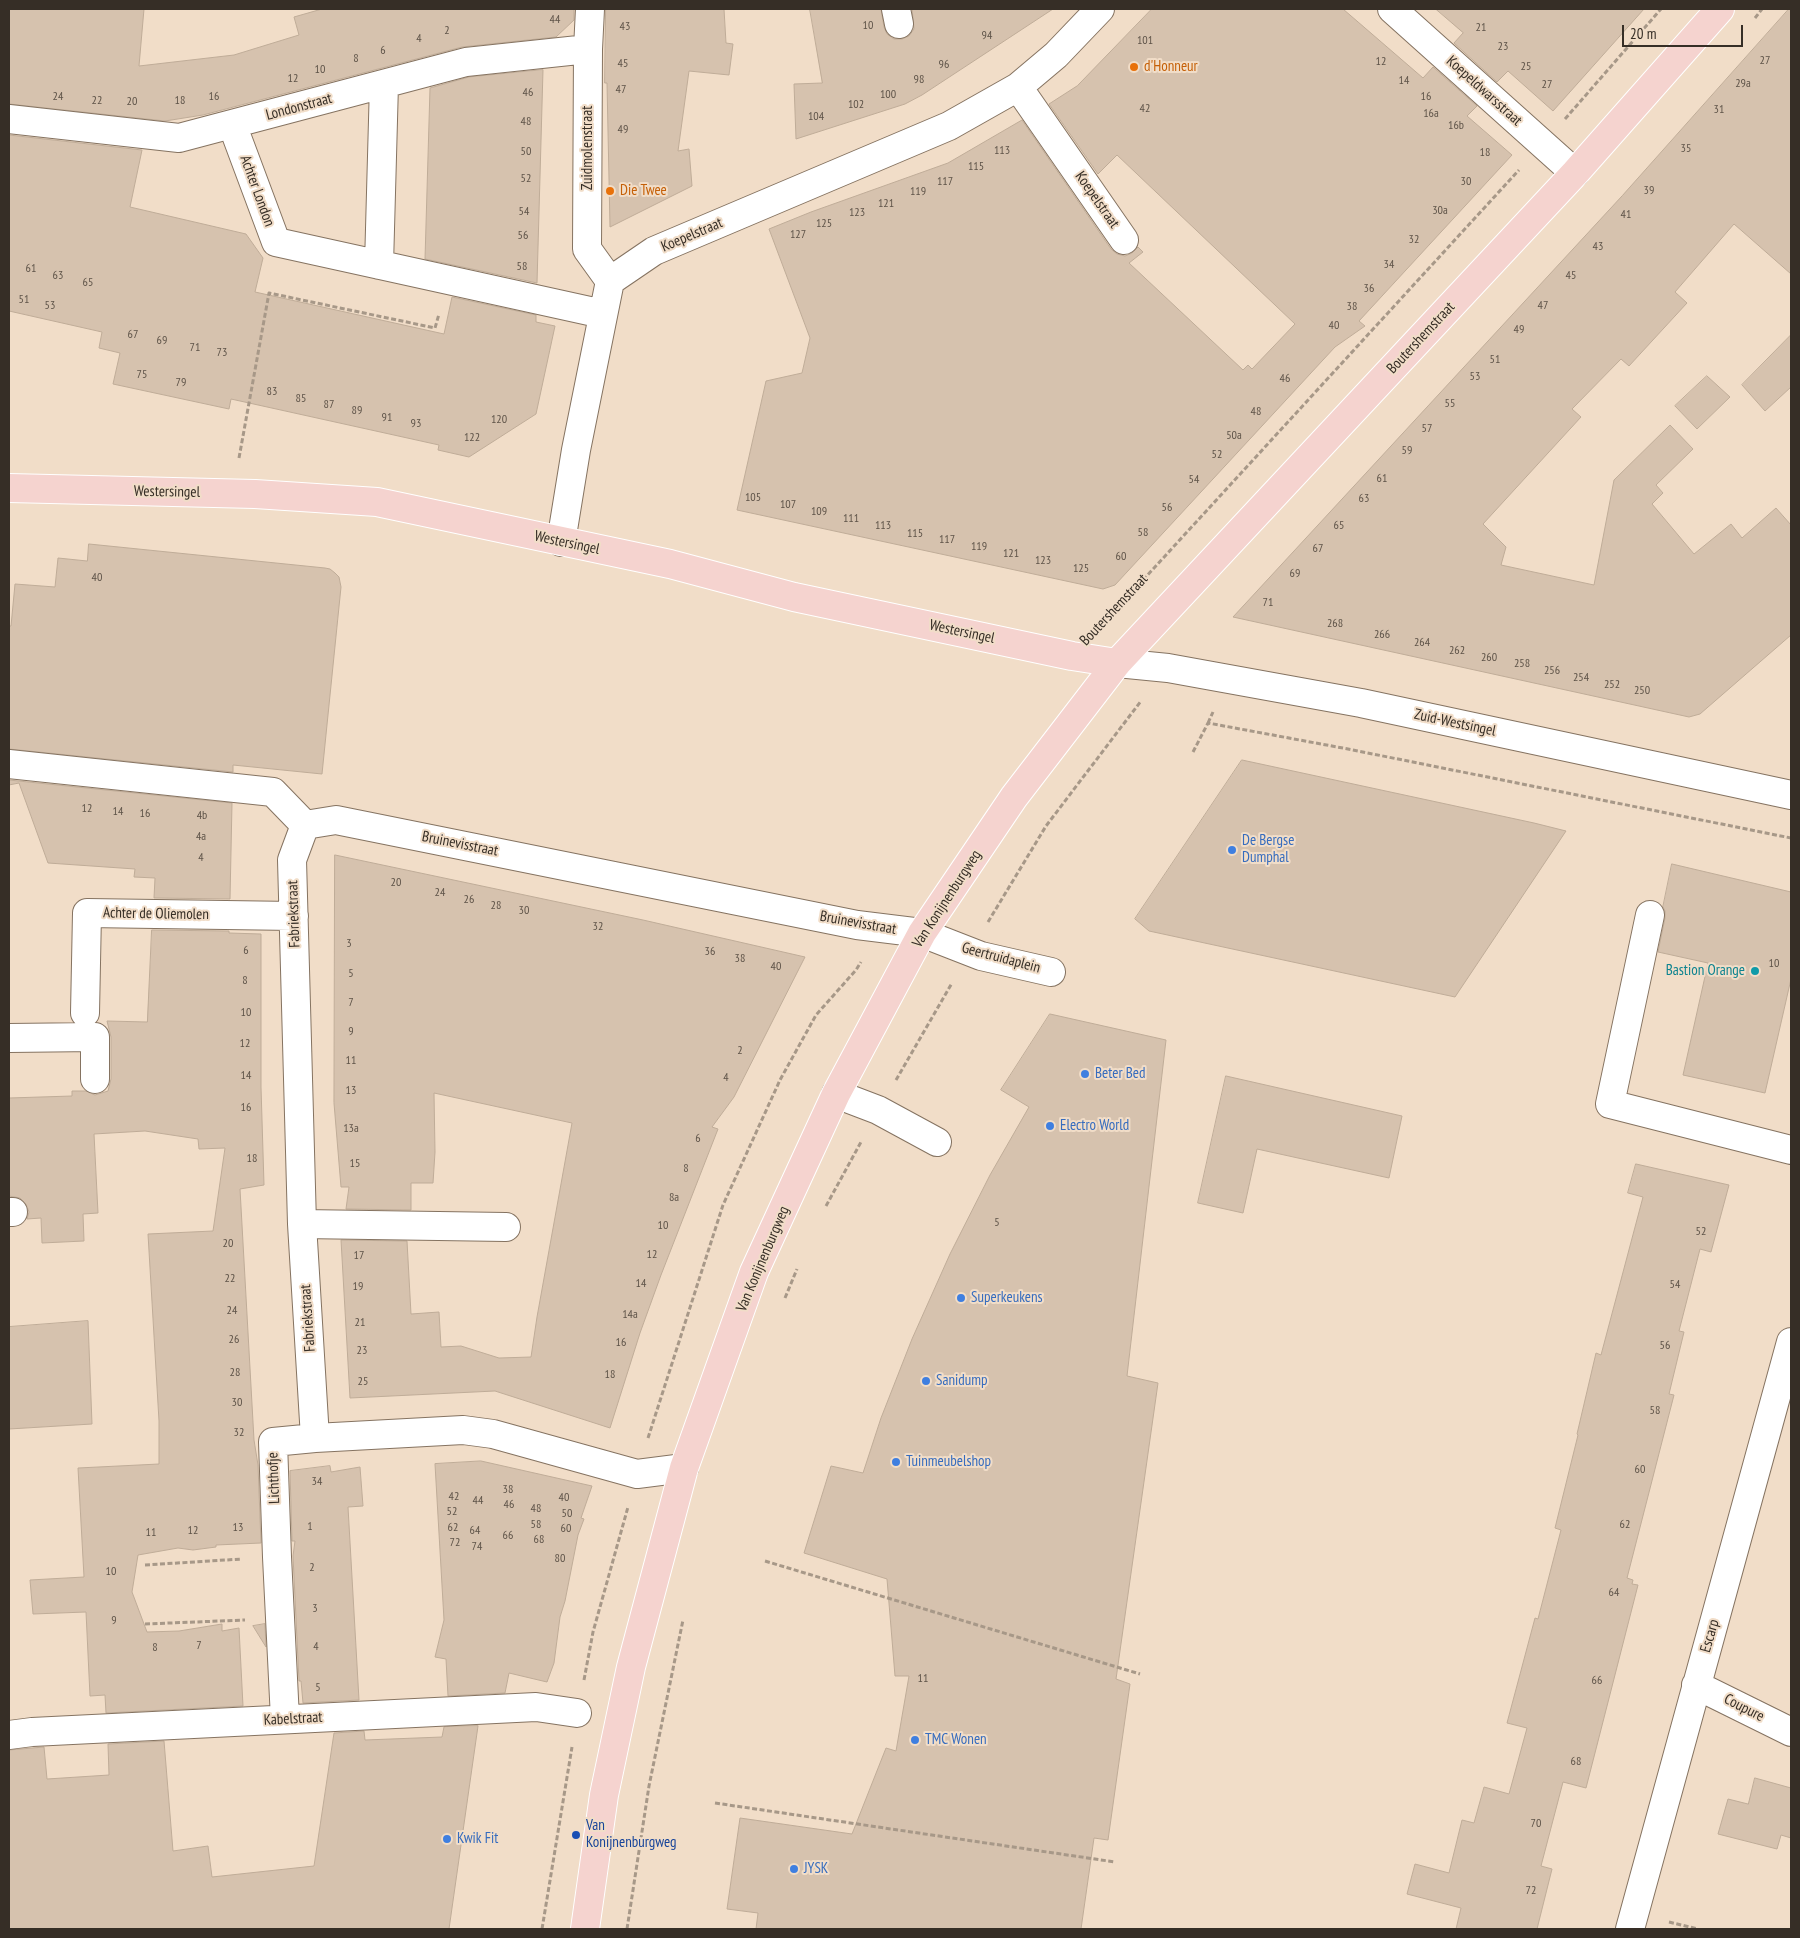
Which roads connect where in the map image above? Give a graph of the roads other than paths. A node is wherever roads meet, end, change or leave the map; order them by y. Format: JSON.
{"nodes":[{"id":1,"x":590,"y":9,"type":"edge"},
{"id":2,"x":1100,"y":9,"type":"edge"},
{"id":3,"x":1392,"y":9,"type":"edge"},
{"id":4,"x":1720,"y":9,"type":"edge"},
{"id":5,"x":588,"y":49,"type":"junction"},
{"id":6,"x":384,"y":84,"type":"junction"},
{"id":7,"x":1018,"y":87,"type":"junction"},
{"id":8,"x":9,"y":119,"type":"edge"},
{"id":9,"x":232,"y":124,"type":"junction"},
{"id":10,"x":1575,"y":172,"type":"junction"},
{"id":11,"x":1124,"y":240,"type":"dead end"},
{"id":12,"x":380,"y":265,"type":"junction"},
{"id":13,"x":610,"y":281,"type":"junction"},
{"id":14,"x":604,"y":314,"type":"junction"},
{"id":15,"x":9,"y":488,"type":"edge"},
{"id":16,"x":561,"y":542,"type":"junction"},
{"id":17,"x":1117,"y":663,"type":"junction"},
{"id":18,"x":9,"y":764,"type":"edge"},
{"id":19,"x":1791,"y":795,"type":"edge"},
{"id":20,"x":305,"y":825,"type":"junction"},
{"id":21,"x":1650,"y":915,"type":"dead end"},
{"id":22,"x":294,"y":916,"type":"junction"},
{"id":23,"x":922,"y":933,"type":"junction"},
{"id":24,"x":1051,"y":972,"type":"dead end"},
{"id":25,"x":85,"y":1012,"type":"dead end"},
{"id":26,"x":9,"y":1038,"type":"edge"},
{"id":27,"x":96,"y":1079,"type":"dead end"},
{"id":28,"x":836,"y":1094,"type":"junction"},
{"id":29,"x":937,"y":1142,"type":"dead end"},
{"id":30,"x":1791,"y":1150,"type":"edge"},
{"id":31,"x":302,"y":1224,"type":"junction"},
{"id":32,"x":506,"y":1227,"type":"dead end"},
{"id":33,"x":1791,"y":1342,"type":"edge"},
{"id":34,"x":315,"y":1438,"type":"junction"},
{"id":35,"x":684,"y":1468,"type":"junction"},
{"id":36,"x":1696,"y":1685,"type":"junction"},
{"id":37,"x":577,"y":1713,"type":"dead end"},
{"id":38,"x":286,"y":1719,"type":"junction"},
{"id":39,"x":1791,"y":1732,"type":"edge"},
{"id":40,"x":9,"y":1735,"type":"edge"},
{"id":41,"x":585,"y":1929,"type":"edge"},
{"id":42,"x":1630,"y":1929,"type":"edge"}],
"edges":[{"from":1,"to":5,"type":"street","name":"Zuidmolenstraat"},
{"from":2,"to":7,"type":"street","name":"Koepelstraat"},
{"from":3,"to":10,"type":"street","name":"Koepeldwarsstraat"},
{"from":4,"to":10,"type":"main road","name":"Boutershemstraat"},
{"from":5,"to":6,"type":"street","name":"Londonstraat"},
{"from":5,"to":13,"type":"street","name":"Zuidmolenstraat"},
{"from":6,"to":9,"type":"street","name":"Londonstraat"},
{"from":6,"to":12,"type":"street"},
{"from":7,"to":11,"type":"street","name":"Koepelstraat"},
{"from":7,"to":13,"type":"street","name":"Koepelstraat"},
{"from":8,"to":9,"type":"street","name":"Londonstraat"},
{"from":9,"to":12,"type":"street","name":"Achter London"},
{"from":10,"to":17,"type":"main road","name":"Boutershemstraat"},
{"from":12,"to":14,"type":"street","name":"Achter London"},
{"from":13,"to":14,"type":"street"},
{"from":14,"to":16,"type":"street"},
{"from":15,"to":16,"type":"main road","name":"Westersingel"},
{"from":16,"to":17,"type":"main road","name":"Westersingel"},
{"from":17,"to":19,"type":"street","name":"Zuid-Westsingel"},
{"from":17,"to":23,"type":"main road","name":"Van Konijnenburgweg"},
{"from":18,"to":20,"type":"street"},
{"from":20,"to":22,"type":"street","name":"Fabriekstraat"},
{"from":20,"to":23,"type":"street","name":"Bruinevisstraat"},
{"from":21,"to":30,"type":"street"},
{"from":22,"to":25,"type":"street","name":"Achter de Oliemolen"},
{"from":22,"to":31,"type":"street","name":"Fabriekstraat"},
{"from":23,"to":24,"type":"street","name":"Geertruidaplein"},
{"from":23,"to":28,"type":"main road","name":"Van Konijnenburgweg"},
{"from":26,"to":27,"type":"street"},
{"from":28,"to":29,"type":"street"},
{"from":28,"to":35,"type":"main road","name":"Van Konijnenburgweg"},
{"from":31,"to":32,"type":"street"},
{"from":31,"to":34,"type":"street","name":"Fabriekstraat"},
{"from":33,"to":36,"type":"street","name":"Escarp"},
{"from":34,"to":35,"type":"street"},
{"from":34,"to":38,"type":"street","name":"Lichthofje"},
{"from":35,"to":41,"type":"main road","name":"Van Konijnenburgweg"},
{"from":36,"to":39,"type":"street","name":"Coupure"},
{"from":36,"to":42,"type":"street","name":"Escarp"},
{"from":37,"to":38,"type":"street","name":"Kabelstraat"},
{"from":38,"to":40,"type":"street","name":"Kabelstraat"}]}
